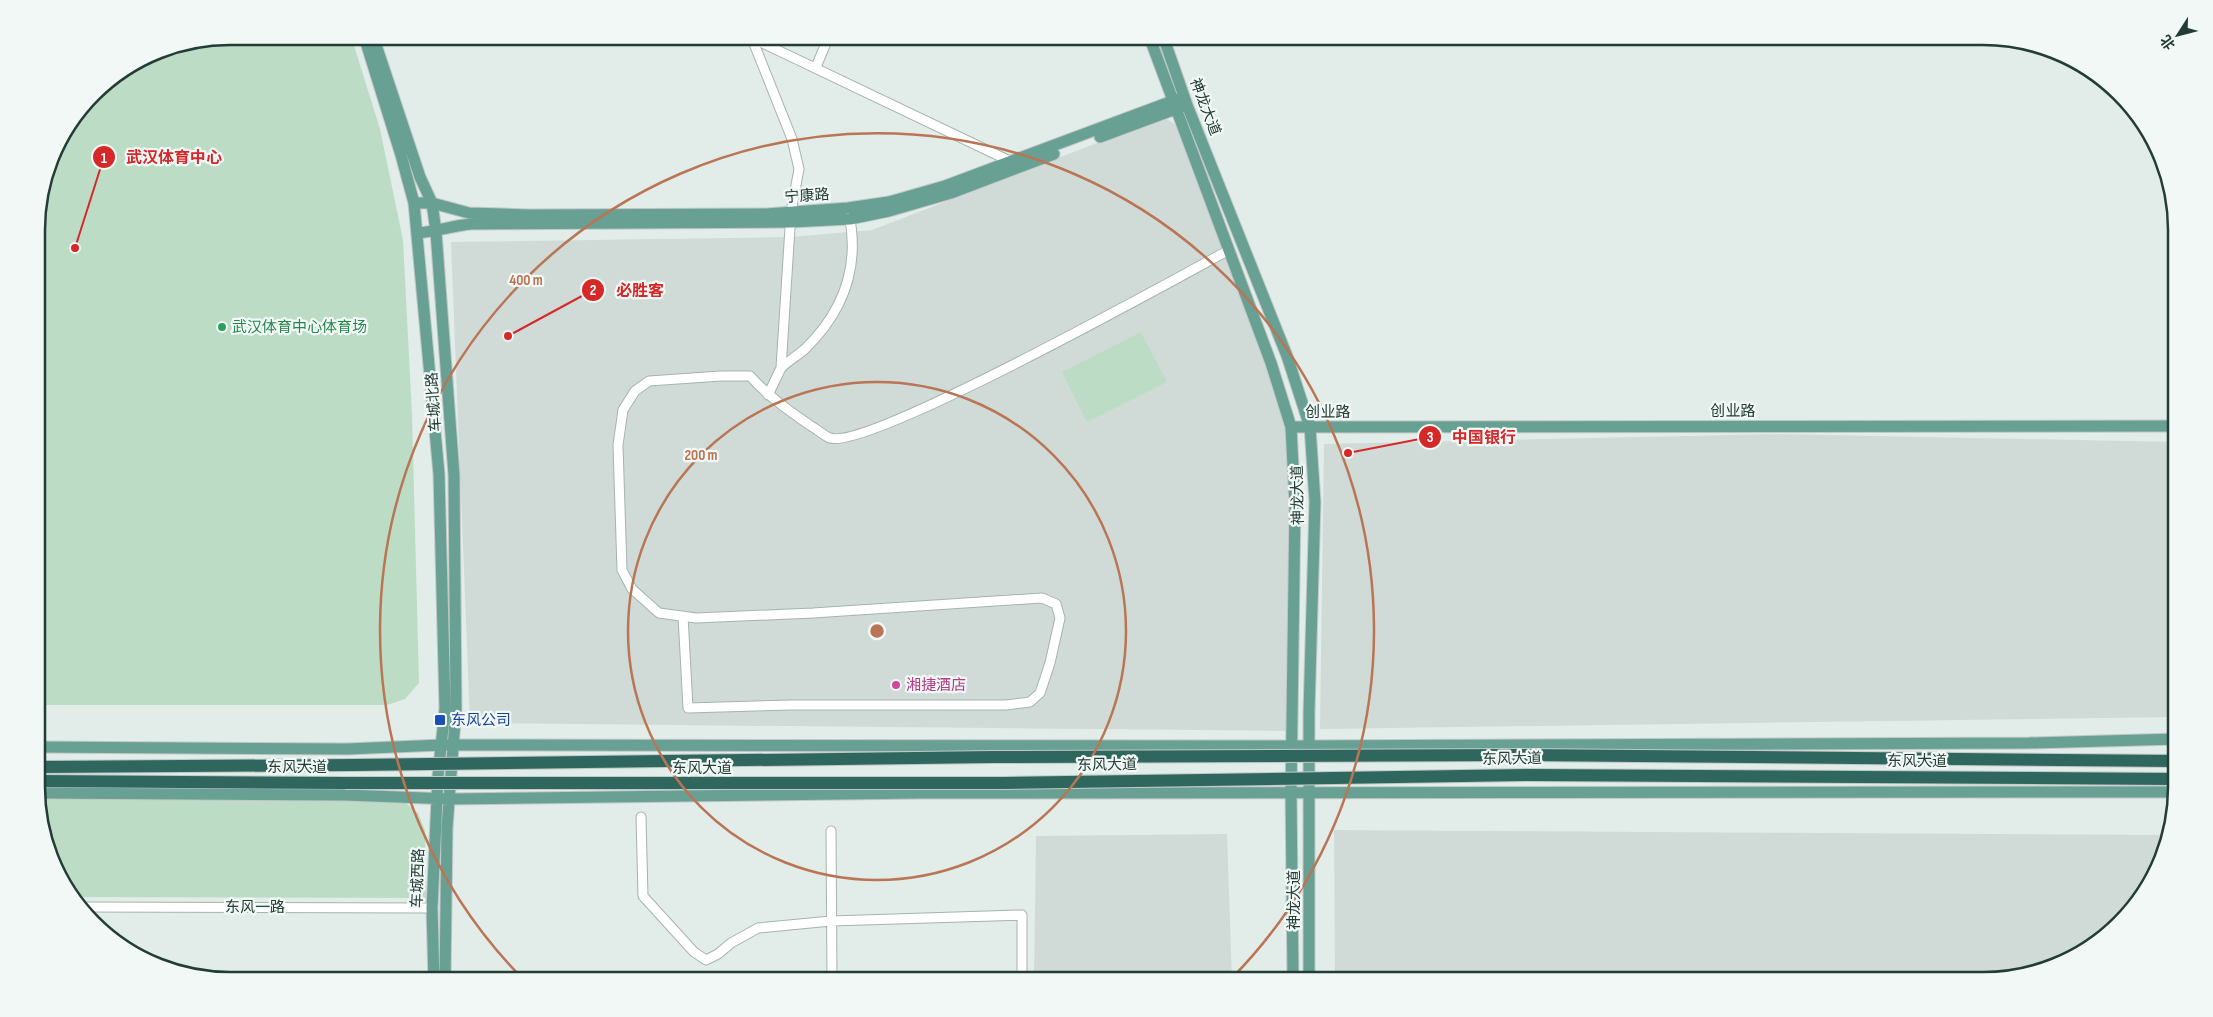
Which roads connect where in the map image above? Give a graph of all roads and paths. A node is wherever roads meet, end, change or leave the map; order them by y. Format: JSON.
{"nodes":[{"id":1,"x":367,"y":45,"type":"edge"},
{"id":2,"x":376,"y":45,"type":"edge"},
{"id":3,"x":754,"y":45,"type":"edge"},
{"id":4,"x":768,"y":45,"type":"edge"},
{"id":5,"x":825,"y":45,"type":"edge"},
{"id":6,"x":1152,"y":45,"type":"edge"},
{"id":7,"x":1166,"y":45,"type":"edge"},
{"id":8,"x":816,"y":67,"type":"junction"},
{"id":9,"x":1186,"y":100,"type":"junction"},
{"id":10,"x":1174,"y":105,"type":"junction"},
{"id":11,"x":1016,"y":164,"type":"junction"},
{"id":12,"x":432,"y":203,"type":"junction"},
{"id":13,"x":414,"y":204,"type":"junction"},
{"id":14,"x":849,"y":213,"type":"junction"},
{"id":15,"x":791,"y":217,"type":"junction"},
{"id":16,"x":418,"y":232,"type":"junction"},
{"id":17,"x":436,"y":232,"type":"junction"},
{"id":18,"x":1229,"y":250,"type":"junction"},
{"id":19,"x":781,"y":368,"type":"junction"},
{"id":20,"x":768,"y":395,"type":"junction"},
{"id":21,"x":2168,"y":426,"type":"edge"},
{"id":22,"x":1291,"y":427,"type":"junction"},
{"id":23,"x":1310,"y":427,"type":"junction"},
{"id":24,"x":683,"y":616,"type":"junction"},
{"id":25,"x":2168,"y":739,"type":"edge"},
{"id":26,"x":441,"y":745,"type":"junction"},
{"id":27,"x":45,"y":746,"type":"edge"},
{"id":28,"x":454,"y":746,"type":"junction"},
{"id":29,"x":1293,"y":746,"type":"junction"},
{"id":30,"x":1310,"y":746,"type":"junction"},
{"id":31,"x":2168,"y":760,"type":"edge"},
{"id":32,"x":45,"y":767,"type":"edge"},
{"id":33,"x":438,"y":776,"type":"joint"},
{"id":34,"x":452,"y":776,"type":"joint"},
{"id":35,"x":2168,"y":779,"type":"edge"},
{"id":36,"x":45,"y":781,"type":"edge"},
{"id":37,"x":1292,"y":792,"type":"junction"},
{"id":38,"x":1309,"y":792,"type":"junction"},
{"id":39,"x":2168,"y":792,"type":"edge"},
{"id":40,"x":45,"y":793,"type":"edge"},
{"id":41,"x":437,"y":798,"type":"junction"},
{"id":42,"x":450,"y":799,"type":"junction"},
{"id":43,"x":641,"y":817,"type":"dead end"},
{"id":44,"x":831,"y":831,"type":"dead end"},
{"id":45,"x":89,"y":907,"type":"edge"},
{"id":46,"x":432,"y":908,"type":"junction"},
{"id":47,"x":832,"y":921,"type":"junction"},
{"id":48,"x":434,"y":972,"type":"edge"},
{"id":49,"x":445,"y":972,"type":"edge"},
{"id":50,"x":832,"y":972,"type":"edge"},
{"id":51,"x":1022,"y":972,"type":"edge"},
{"id":52,"x":1293,"y":972,"type":"edge"},
{"id":53,"x":1308,"y":972,"type":"edge"}],
"edges":[{"from":1,"to":13,"type":"main road","name":"车城北路"},
{"from":2,"to":12,"type":"main road","name":"车城北路"},
{"from":3,"to":15,"type":"street"},
{"from":4,"to":8,"type":"street"},
{"from":5,"to":8,"type":"street"},
{"from":6,"to":10,"type":"main road","name":"神龙大道"},
{"from":7,"to":9,"type":"main road","name":"神龙大道"},
{"from":8,"to":11,"type":"street"},
{"from":9,"to":10,"type":"main road","name":"宁康路"},
{"from":9,"to":23,"type":"main road","name":"神龙大道"},
{"from":10,"to":11,"type":"main road","name":"宁康路"},
{"from":10,"to":18,"type":"main road","name":"神龙大道"},
{"from":11,"to":14,"type":"main road","name":"宁康路"},
{"from":12,"to":13,"type":"main road","name":"宁康路"},
{"from":12,"to":15,"type":"main road","name":"宁康路"},
{"from":12,"to":17,"type":"main road","name":"车城北路"},
{"from":13,"to":16,"type":"main road","name":"车城北路"},
{"from":14,"to":15,"type":"main road","name":"宁康路"},
{"from":14,"to":19,"type":"street"},
{"from":15,"to":17,"type":"main road"},
{"from":15,"to":19,"type":"street"},
{"from":16,"to":17,"type":"main road"},
{"from":16,"to":26,"type":"main road","name":"车城北路"},
{"from":17,"to":28,"type":"main road","name":"车城北路"},
{"from":18,"to":20,"type":"street"},
{"from":18,"to":22,"type":"main road","name":"神龙大道"},
{"from":19,"to":20,"type":"street"},
{"from":20,"to":24,"type":"street"},
{"from":21,"to":23,"type":"main road","name":"创业路"},
{"from":22,"to":23,"type":"main road","name":"创业路"},
{"from":22,"to":29,"type":"main road","name":"神龙大道"},
{"from":23,"to":30,"type":"main road","name":"神龙大道"},
{"from":24,"to":24,"type":"street"},
{"from":25,"to":30,"type":"main road"},
{"from":26,"to":27,"type":"main road"},
{"from":26,"to":28,"type":"main road"},
{"from":26,"to":33,"type":"main road","name":"车城北路"},
{"from":28,"to":29,"type":"main road"},
{"from":28,"to":34,"type":"main road","name":"车城北路"},
{"from":29,"to":30,"type":"main road"},
{"from":29,"to":37,"type":"main road","name":"神龙大道"},
{"from":30,"to":38,"type":"main road","name":"神龙大道"},
{"from":31,"to":32,"type":"highway","name":"东风大道","bridge":true},
{"from":33,"to":41,"type":"main road","name":"车城西路"},
{"from":34,"to":42,"type":"main road","name":"车城西路"},
{"from":35,"to":36,"type":"highway","name":"东风大道","bridge":true},
{"from":37,"to":38,"type":"main road"},
{"from":37,"to":42,"type":"main road"},
{"from":37,"to":52,"type":"main road","name":"神龙大道"},
{"from":38,"to":39,"type":"main road"},
{"from":38,"to":53,"type":"main road","name":"神龙大道"},
{"from":40,"to":41,"type":"main road"},
{"from":41,"to":42,"type":"main road"},
{"from":41,"to":46,"type":"main road","name":"车城西路"},
{"from":42,"to":49,"type":"main road","name":"车城西路"},
{"from":43,"to":47,"type":"street"},
{"from":44,"to":47,"type":"street"},
{"from":45,"to":46,"type":"street","name":"东风一路"},
{"from":46,"to":48,"type":"main road","name":"车城西路"},
{"from":47,"to":50,"type":"street"},
{"from":47,"to":51,"type":"street"}]}
